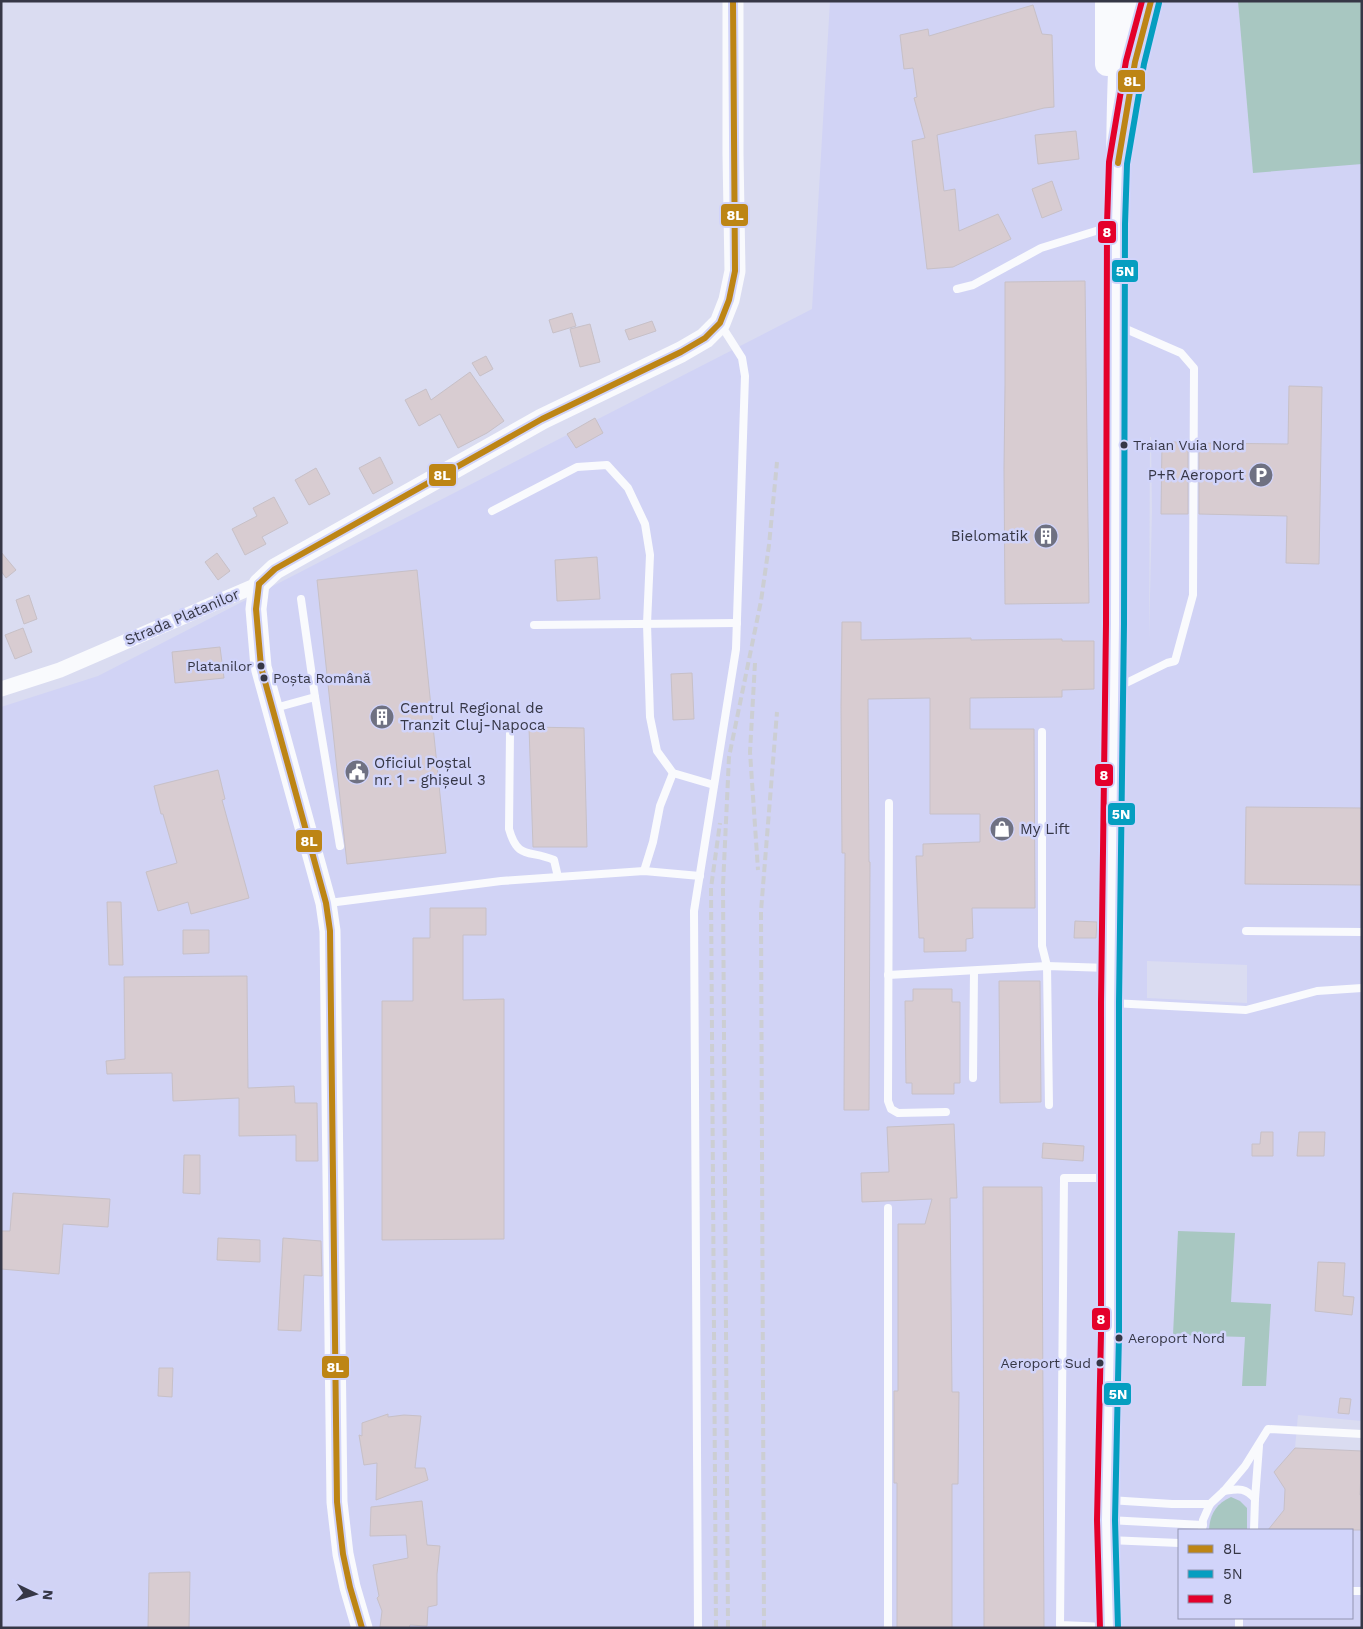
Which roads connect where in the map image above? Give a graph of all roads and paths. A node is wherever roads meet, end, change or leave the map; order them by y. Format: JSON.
{"nodes":[{"id":1,"x":733,"y":1,"type":"edge"},
{"id":2,"x":1107,"y":1,"type":"edge"},
{"id":3,"x":1128,"y":1,"type":"edge"},
{"id":4,"x":1152,"y":1,"type":"edge"},
{"id":5,"x":1118,"y":163,"type":"junction"},
{"id":6,"x":1116,"y":224,"type":"junction"},
{"id":7,"x":957,"y":289,"type":"dead end"},
{"id":8,"x":720,"y":323,"type":"junction"},
{"id":9,"x":1116,"y":325,"type":"junction"},
{"id":10,"x":492,"y":511,"type":"dead end"},
{"id":11,"x":259,"y":584,"type":"junction"},
{"id":12,"x":301,"y":599,"type":"dead end"},
{"id":13,"x":737,"y":623,"type":"junction"},
{"id":14,"x":647,"y":624,"type":"junction"},
{"id":15,"x":534,"y":625,"type":"dead end"},
{"id":16,"x":1,"y":689,"type":"edge"},
{"id":17,"x":1114,"y":689,"type":"junction"},
{"id":18,"x":315,"y":697,"type":"junction"},
{"id":19,"x":273,"y":708,"type":"junction"},
{"id":20,"x":1042,"y":732,"type":"dead end"},
{"id":21,"x":510,"y":733,"type":"dead end"},
{"id":22,"x":674,"y":773,"type":"junction"},
{"id":23,"x":714,"y":785,"type":"junction"},
{"id":24,"x":889,"y":803,"type":"dead end"},
{"id":25,"x":340,"y":846,"type":"dead end"},
{"id":26,"x":644,"y":871,"type":"junction"},
{"id":27,"x":700,"y":876,"type":"junction"},
{"id":28,"x":558,"y":877,"type":"junction"},
{"id":29,"x":326,"y":903,"type":"junction"},
{"id":30,"x":1246,"y":931,"type":"dead end"},
{"id":31,"x":1362,"y":932,"type":"edge"},
{"id":32,"x":1047,"y":966,"type":"junction"},
{"id":33,"x":1110,"y":968,"type":"junction"},
{"id":34,"x":974,"y":970,"type":"junction"},
{"id":35,"x":888,"y":975,"type":"junction"},
{"id":36,"x":1362,"y":988,"type":"edge"},
{"id":37,"x":1110,"y":1003,"type":"junction"},
{"id":38,"x":973,"y":1078,"type":"dead end"},
{"id":39,"x":1049,"y":1105,"type":"dead end"},
{"id":40,"x":946,"y":1112,"type":"dead end"},
{"id":41,"x":1111,"y":1178,"type":"junction"},
{"id":42,"x":888,"y":1208,"type":"dead end"},
{"id":43,"x":1362,"y":1434,"type":"edge"},
{"id":44,"x":1260,"y":1443,"type":"junction"},
{"id":45,"x":1224,"y":1491,"type":"junction"},
{"id":46,"x":1255,"y":1499,"type":"junction"},
{"id":47,"x":1210,"y":1504,"type":"junction"},
{"id":48,"x":1106,"y":1520,"type":"junction"},
{"id":49,"x":1202,"y":1528,"type":"edge"},
{"id":50,"x":1254,"y":1529,"type":"edge"},
{"id":51,"x":1178,"y":1543,"type":"edge"},
{"id":52,"x":1109,"y":1627,"type":"edge"},
{"id":53,"x":362,"y":1628,"type":"edge"},
{"id":54,"x":698,"y":1628,"type":"edge"},
{"id":55,"x":888,"y":1628,"type":"edge"}],
"edges":[{"from":1,"to":8,"type":"main road"},
{"from":2,"to":5,"type":"main road"},
{"from":3,"to":5,"type":"main road"},
{"from":4,"to":5,"type":"main road"},
{"from":5,"to":6,"type":"main road"},
{"from":6,"to":7,"type":"lane"},
{"from":6,"to":9,"type":"main road"},
{"from":8,"to":11,"type":"main road","name":"Strada Platanilor"},
{"from":8,"to":13,"type":"lane"},
{"from":9,"to":17,"type":"main road"},
{"from":9,"to":17,"type":"lane"},
{"from":10,"to":14,"type":"lane"},
{"from":11,"to":16,"type":"street","name":"Strada Platanilor"},
{"from":11,"to":19,"type":"main road"},
{"from":12,"to":18,"type":"lane"},
{"from":13,"to":14,"type":"lane"},
{"from":13,"to":23,"type":"lane"},
{"from":14,"to":15,"type":"lane"},
{"from":14,"to":22,"type":"lane"},
{"from":17,"to":33,"type":"main road"},
{"from":18,"to":19,"type":"lane"},
{"from":18,"to":25,"type":"lane"},
{"from":19,"to":29,"type":"main road"},
{"from":20,"to":32,"type":"lane"},
{"from":21,"to":28,"type":"lane"},
{"from":22,"to":23,"type":"lane"},
{"from":22,"to":26,"type":"lane"},
{"from":23,"to":27,"type":"lane"},
{"from":24,"to":35,"type":"lane"},
{"from":26,"to":27,"type":"lane"},
{"from":26,"to":28,"type":"lane"},
{"from":27,"to":54,"type":"lane"},
{"from":28,"to":29,"type":"lane"},
{"from":29,"to":53,"type":"main road"},
{"from":30,"to":31,"type":"lane"},
{"from":32,"to":33,"type":"lane"},
{"from":32,"to":34,"type":"lane"},
{"from":32,"to":39,"type":"lane"},
{"from":33,"to":37,"type":"main road"},
{"from":34,"to":35,"type":"lane"},
{"from":34,"to":38,"type":"lane"},
{"from":35,"to":40,"type":"lane"},
{"from":36,"to":37,"type":"lane"},
{"from":37,"to":41,"type":"main road"},
{"from":41,"to":48,"type":"main road"},
{"from":41,"to":52,"type":"lane"},
{"from":42,"to":55,"type":"lane"},
{"from":43,"to":44,"type":"lane"},
{"from":44,"to":45,"type":"lane"},
{"from":44,"to":46,"type":"lane"},
{"from":45,"to":46,"type":"lane"},
{"from":45,"to":47,"type":"lane"},
{"from":46,"to":50,"type":"lane"},
{"from":47,"to":48,"type":"lane"},
{"from":47,"to":49,"type":"lane"},
{"from":48,"to":49,"type":"lane"},
{"from":48,"to":51,"type":"lane"},
{"from":48,"to":52,"type":"main road"}]}
